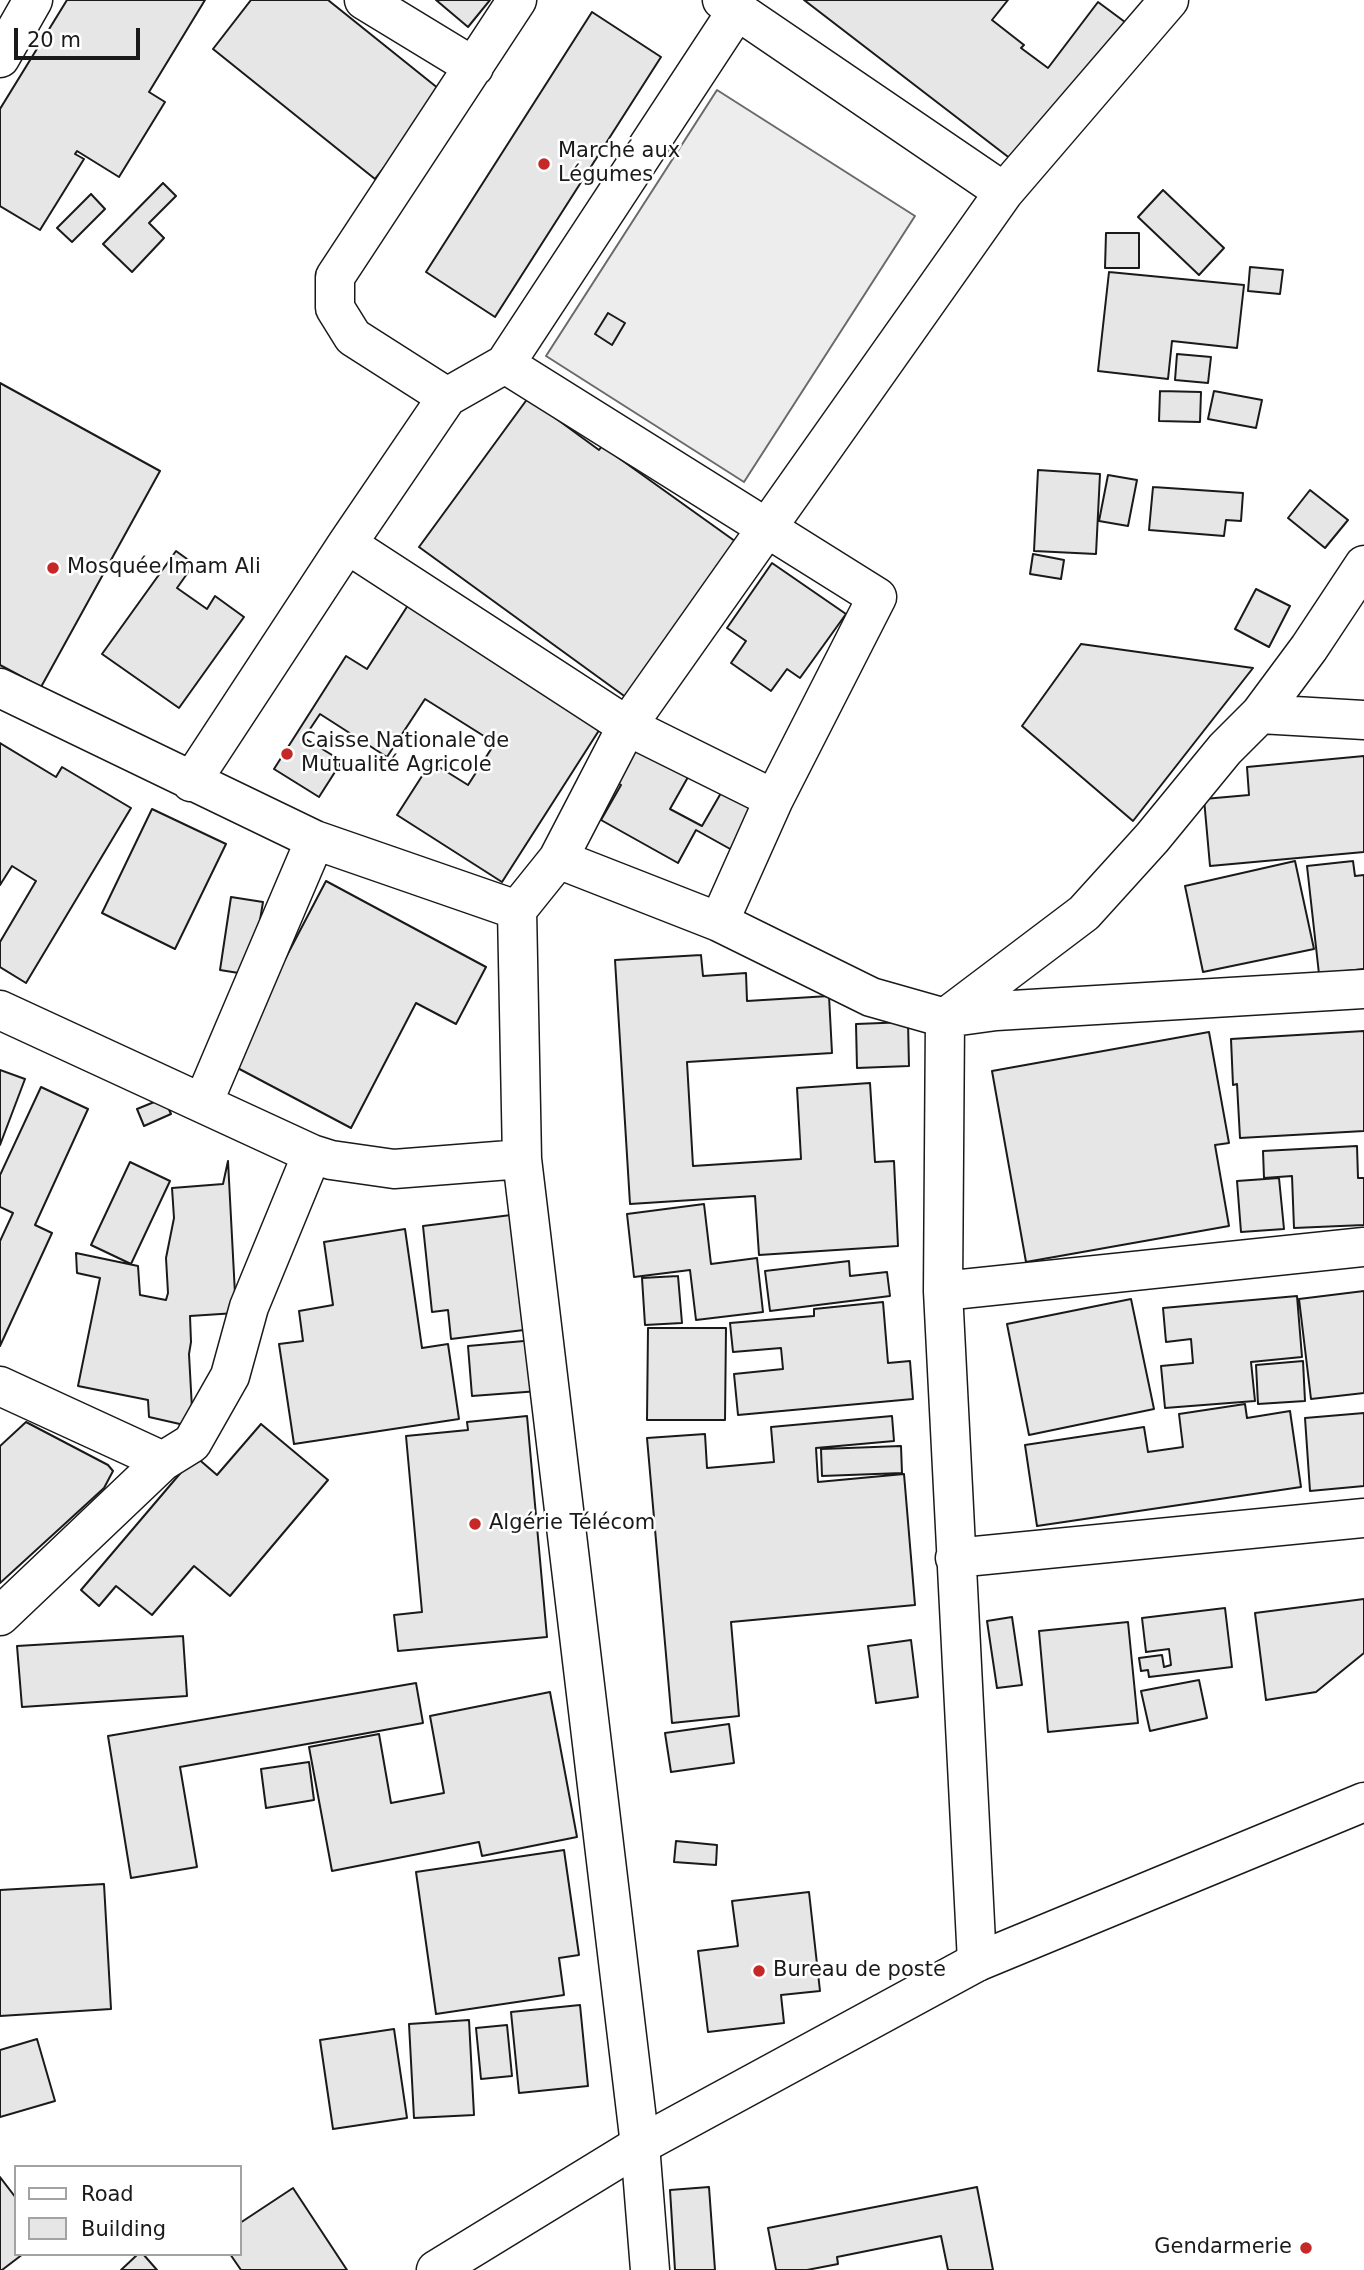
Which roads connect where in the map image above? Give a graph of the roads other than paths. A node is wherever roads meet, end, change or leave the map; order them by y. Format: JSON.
{"nodes":[{"id":1,"x":33,"y":0,"type":"edge"},
{"id":2,"x":364,"y":0,"type":"edge"},
{"id":3,"x":517,"y":0,"type":"edge"},
{"id":4,"x":1169,"y":0,"type":"edge"},
{"id":5,"x":730,"y":5,"type":"edge"},
{"id":6,"x":0,"y":58,"type":"edge"},
{"id":7,"x":474,"y":66,"type":"junction"},
{"id":8,"x":1004,"y":192,"type":"junction"},
{"id":9,"x":505,"y":364,"type":"junction"},
{"id":10,"x":447,"y":397,"type":"junction"},
{"id":11,"x":765,"y":528,"type":"junction"},
{"id":12,"x":347,"y":544,"type":"junction"},
{"id":13,"x":1364,"y":565,"type":"edge"},
{"id":14,"x":0,"y":688,"type":"edge"},
{"id":15,"x":1260,"y":714,"type":"junction"},
{"id":16,"x":1364,"y":720,"type":"edge"},
{"id":17,"x":628,"y":726,"type":"junction"},
{"id":18,"x":191,"y":782,"type":"junction"},
{"id":19,"x":774,"y":799,"type":"junction"},
{"id":20,"x":315,"y":840,"type":"junction"},
{"id":21,"x":558,"y":859,"type":"junction"},
{"id":22,"x":517,"y":910,"type":"junction"},
{"id":23,"x":719,"y":922,"type":"junction"},
{"id":24,"x":1364,"y":989,"type":"edge"},
{"id":25,"x":0,"y":1010,"type":"edge"},
{"id":26,"x":945,"y":1018,"type":"junction"},
{"id":27,"x":203,"y":1103,"type":"junction"},
{"id":28,"x":312,"y":1154,"type":"junction"},
{"id":29,"x":522,"y":1159,"type":"junction"},
{"id":30,"x":1364,"y":1247,"type":"edge"},
{"id":31,"x":943,"y":1291,"type":"junction"},
{"id":32,"x":2,"y":1390,"type":"edge"},
{"id":33,"x":163,"y":1461,"type":"junction"},
{"id":34,"x":1364,"y":1518,"type":"edge"},
{"id":35,"x":955,"y":1558,"type":"junction"},
{"id":36,"x":0,"y":1616,"type":"edge"},
{"id":37,"x":1364,"y":1802,"type":"edge"},
{"id":38,"x":977,"y":1962,"type":"junction"},
{"id":39,"x":640,"y":2145,"type":"junction"},
{"id":40,"x":436,"y":2270,"type":"edge"},
{"id":41,"x":650,"y":2270,"type":"edge"}],
"edges":[{"from":1,"to":6,"type":"street"},
{"from":2,"to":7,"type":"street"},
{"from":3,"to":7,"type":"street"},
{"from":4,"to":8,"type":"street"},
{"from":5,"to":8,"type":"street"},
{"from":5,"to":9,"type":"street"},
{"from":7,"to":10,"type":"street"},
{"from":8,"to":11,"type":"street"},
{"from":9,"to":10,"type":"street"},
{"from":9,"to":11,"type":"street"},
{"from":10,"to":12,"type":"street"},
{"from":11,"to":17,"type":"street"},
{"from":11,"to":19,"type":"street"},
{"from":12,"to":17,"type":"street"},
{"from":12,"to":18,"type":"street"},
{"from":13,"to":15,"type":"street"},
{"from":14,"to":18,"type":"street"},
{"from":15,"to":16,"type":"street"},
{"from":15,"to":26,"type":"street"},
{"from":17,"to":19,"type":"street"},
{"from":17,"to":21,"type":"street"},
{"from":18,"to":20,"type":"street"},
{"from":19,"to":23,"type":"street"},
{"from":20,"to":22,"type":"street"},
{"from":20,"to":27,"type":"street"},
{"from":21,"to":22,"type":"street"},
{"from":21,"to":23,"type":"street"},
{"from":22,"to":29,"type":"street"},
{"from":23,"to":26,"type":"street"},
{"from":24,"to":26,"type":"street"},
{"from":25,"to":27,"type":"street"},
{"from":26,"to":31,"type":"street"},
{"from":27,"to":28,"type":"street"},
{"from":28,"to":29,"type":"street"},
{"from":28,"to":33,"type":"street"},
{"from":29,"to":39,"type":"street"},
{"from":30,"to":31,"type":"street"},
{"from":31,"to":35,"type":"street"},
{"from":32,"to":33,"type":"street"},
{"from":33,"to":36,"type":"street"},
{"from":34,"to":35,"type":"street"},
{"from":35,"to":38,"type":"street"},
{"from":37,"to":38,"type":"street"},
{"from":38,"to":39,"type":"street"},
{"from":39,"to":40,"type":"street"},
{"from":39,"to":41,"type":"street"}]}
